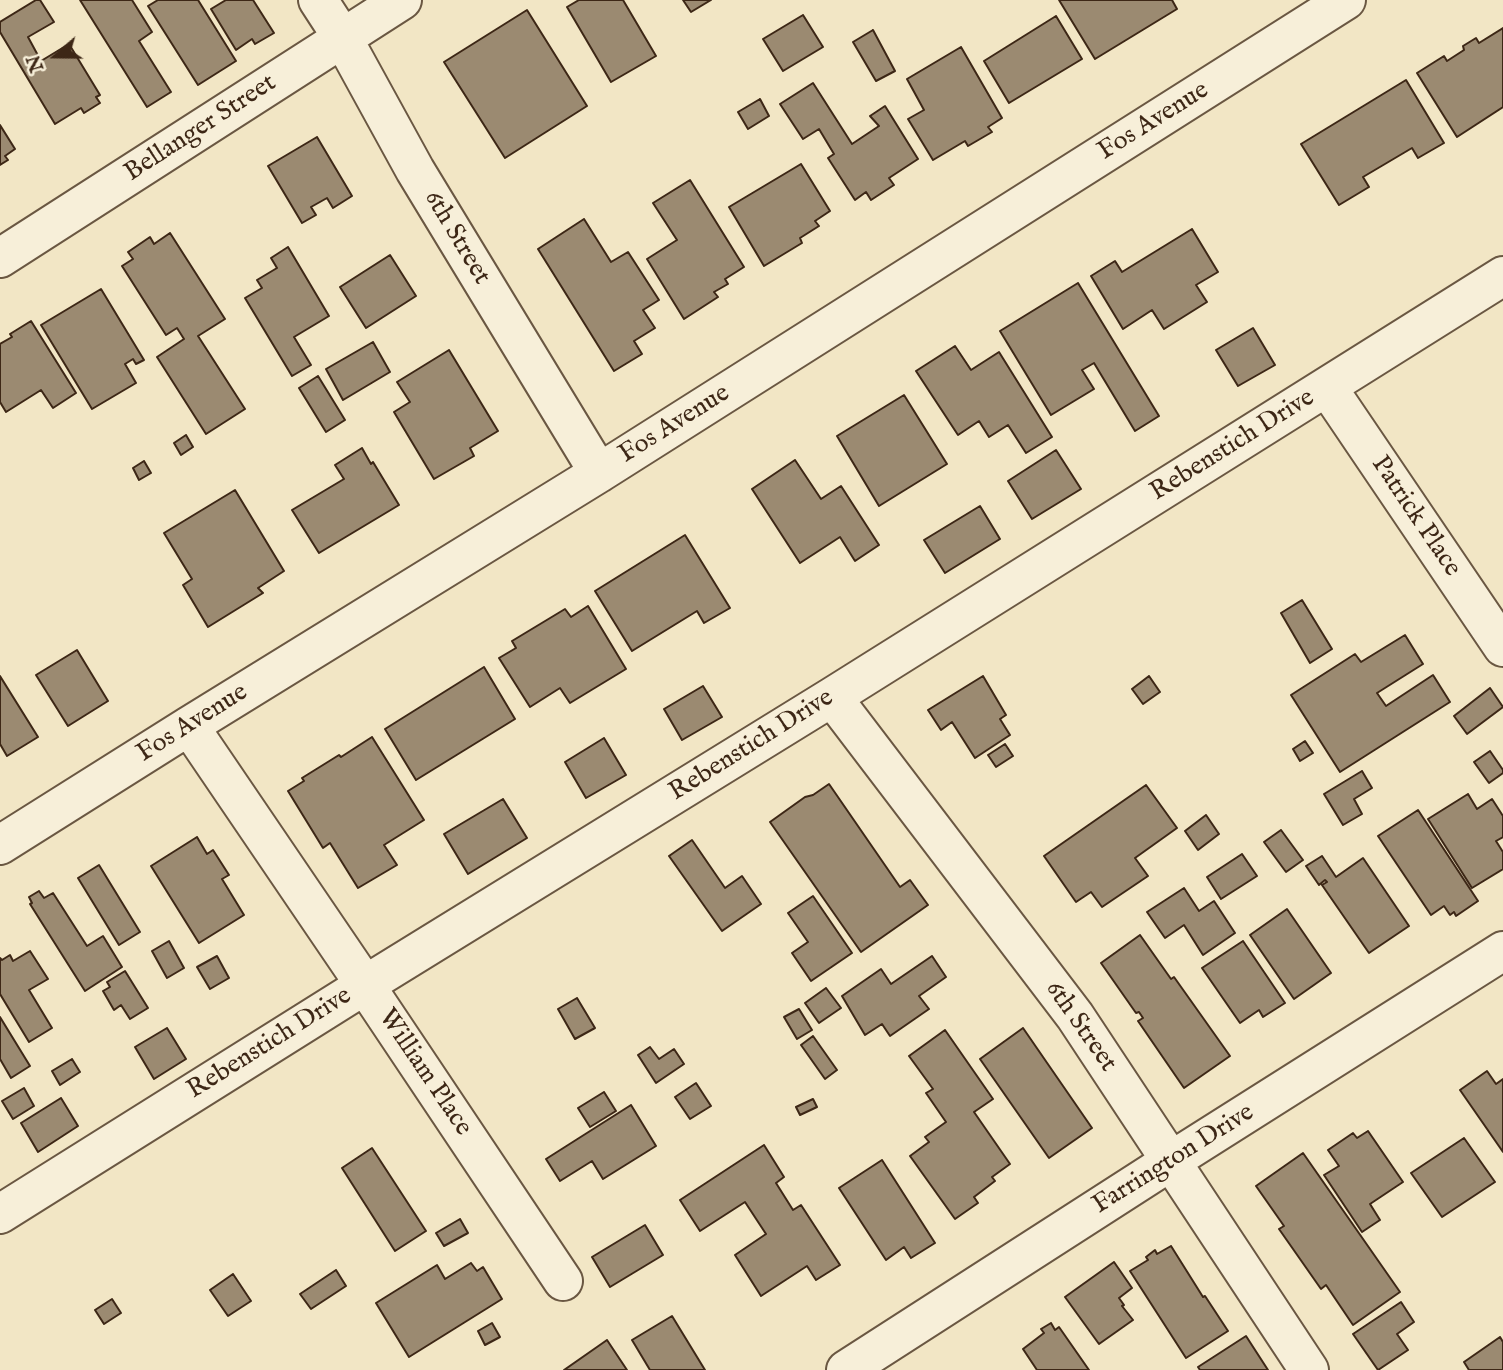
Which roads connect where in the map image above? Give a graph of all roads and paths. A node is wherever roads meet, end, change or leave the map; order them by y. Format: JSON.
{"nodes":[{"id":1,"x":318,"y":0,"type":"edge"},
{"id":2,"x":402,"y":0,"type":"edge"},
{"id":3,"x":1346,"y":0,"type":"edge"},
{"id":4,"x":342,"y":37,"type":"junction"},
{"id":5,"x":0,"y":257,"type":"edge"},
{"id":6,"x":1503,"y":276,"type":"edge"},
{"id":7,"x":1327,"y":387,"type":"junction"},
{"id":8,"x":599,"y":473,"type":"junction"},
{"id":9,"x":1503,"y":647,"type":"edge"},
{"id":10,"x":832,"y":698,"type":"junction"},
{"id":11,"x":189,"y":726,"type":"junction"},
{"id":12,"x":0,"y":845,"type":"edge"},
{"id":13,"x":1503,"y":951,"type":"edge"},
{"id":14,"x":365,"y":985,"type":"junction"},
{"id":15,"x":1171,"y":1161,"type":"junction"},
{"id":16,"x":0,"y":1214,"type":"edge"},
{"id":17,"x":563,"y":1281,"type":"dead end"},
{"id":18,"x":846,"y":1370,"type":"edge"},
{"id":19,"x":1309,"y":1370,"type":"edge"}],
"edges":[{"from":1,"to":4,"type":"street","name":"6th Street"},
{"from":2,"to":4,"type":"street","name":"Bellanger Street"},
{"from":3,"to":8,"type":"street","name":"Fos Avenue"},
{"from":4,"to":5,"type":"street","name":"Bellanger Street"},
{"from":4,"to":8,"type":"street","name":"6th Street"},
{"from":6,"to":7,"type":"street","name":"Rebenstich Drive"},
{"from":7,"to":9,"type":"street","name":"Patrick Place"},
{"from":7,"to":10,"type":"street","name":"Rebenstich Drive"},
{"from":8,"to":11,"type":"street","name":"Fos Avenue"},
{"from":10,"to":14,"type":"street","name":"Rebenstich Drive"},
{"from":10,"to":15,"type":"street","name":"6th Street"},
{"from":11,"to":12,"type":"street","name":"Fos Avenue"},
{"from":11,"to":14,"type":"street","name":"William Place"},
{"from":13,"to":15,"type":"street","name":"Farrington Drive"},
{"from":14,"to":16,"type":"street","name":"Rebenstich Drive"},
{"from":14,"to":17,"type":"street","name":"William Place"},
{"from":15,"to":18,"type":"street","name":"Farrington Drive"},
{"from":15,"to":19,"type":"street","name":"6th Street"}]}
